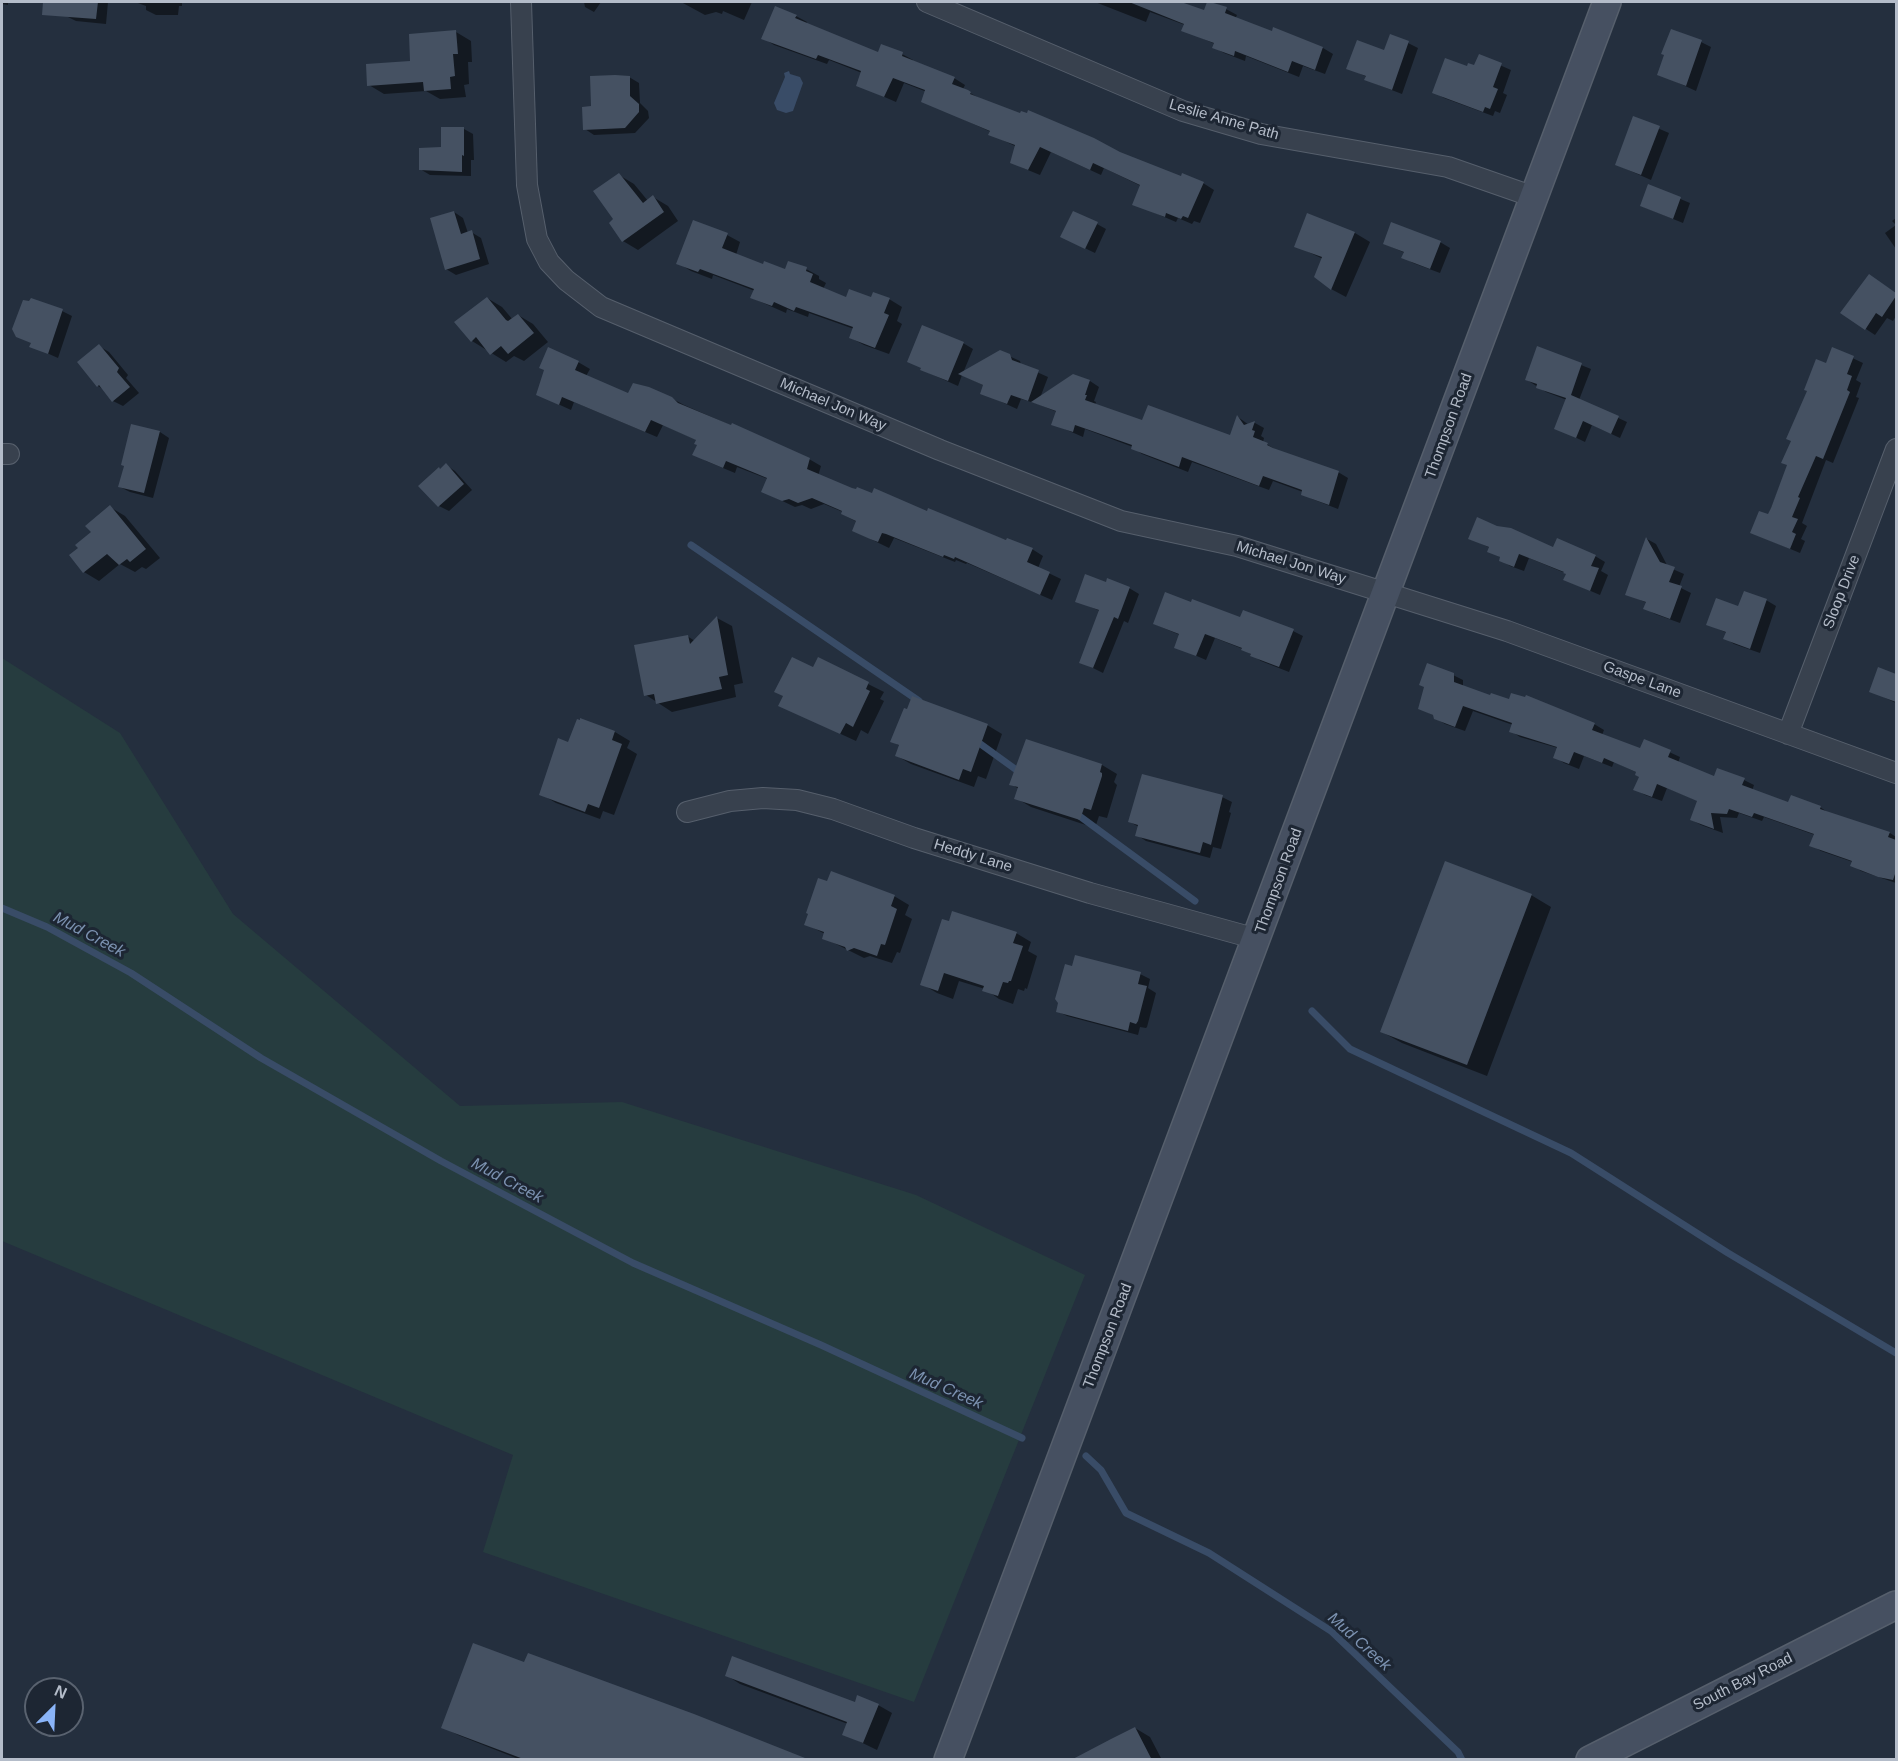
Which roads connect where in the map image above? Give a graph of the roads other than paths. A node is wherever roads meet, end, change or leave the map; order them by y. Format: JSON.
{"nodes":[{"id":1,"x":521,"y":2,"type":"edge"},
{"id":2,"x":927,"y":2,"type":"edge"},
{"id":3,"x":1607,"y":2,"type":"edge"},
{"id":4,"x":1534,"y":197,"type":"junction"},
{"id":5,"x":1896,"y":449,"type":"edge"},
{"id":6,"x":1387,"y":592,"type":"junction"},
{"id":7,"x":1788,"y":734,"type":"junction"},
{"id":8,"x":1895,"y":770,"type":"edge"},
{"id":9,"x":687,"y":812,"type":"dead end"},
{"id":10,"x":1257,"y":939,"type":"junction"},
{"id":11,"x":1896,"y":1605,"type":"edge"},
{"id":12,"x":948,"y":1760,"type":"edge"},
{"id":13,"x":1590,"y":1760,"type":"edge"}],
"edges":[{"from":1,"to":6,"type":"street","name":"Michael Jon Way"},
{"from":2,"to":4,"type":"street","name":"Leslie Anne Path"},
{"from":3,"to":4,"type":"street","name":"Thompson Road"},
{"from":4,"to":6,"type":"street","name":"Thompson Road"},
{"from":5,"to":7,"type":"street","name":"Sloop Drive"},
{"from":6,"to":7,"type":"street","name":"Gaspe Lane"},
{"from":6,"to":10,"type":"street","name":"Thompson Road"},
{"from":7,"to":8,"type":"street","name":"Gaspe Lane"},
{"from":9,"to":10,"type":"street","name":"Heddy Lane"},
{"from":10,"to":12,"type":"street","name":"Thompson Road"},
{"from":11,"to":13,"type":"street","name":"South Bay Road"}]}
